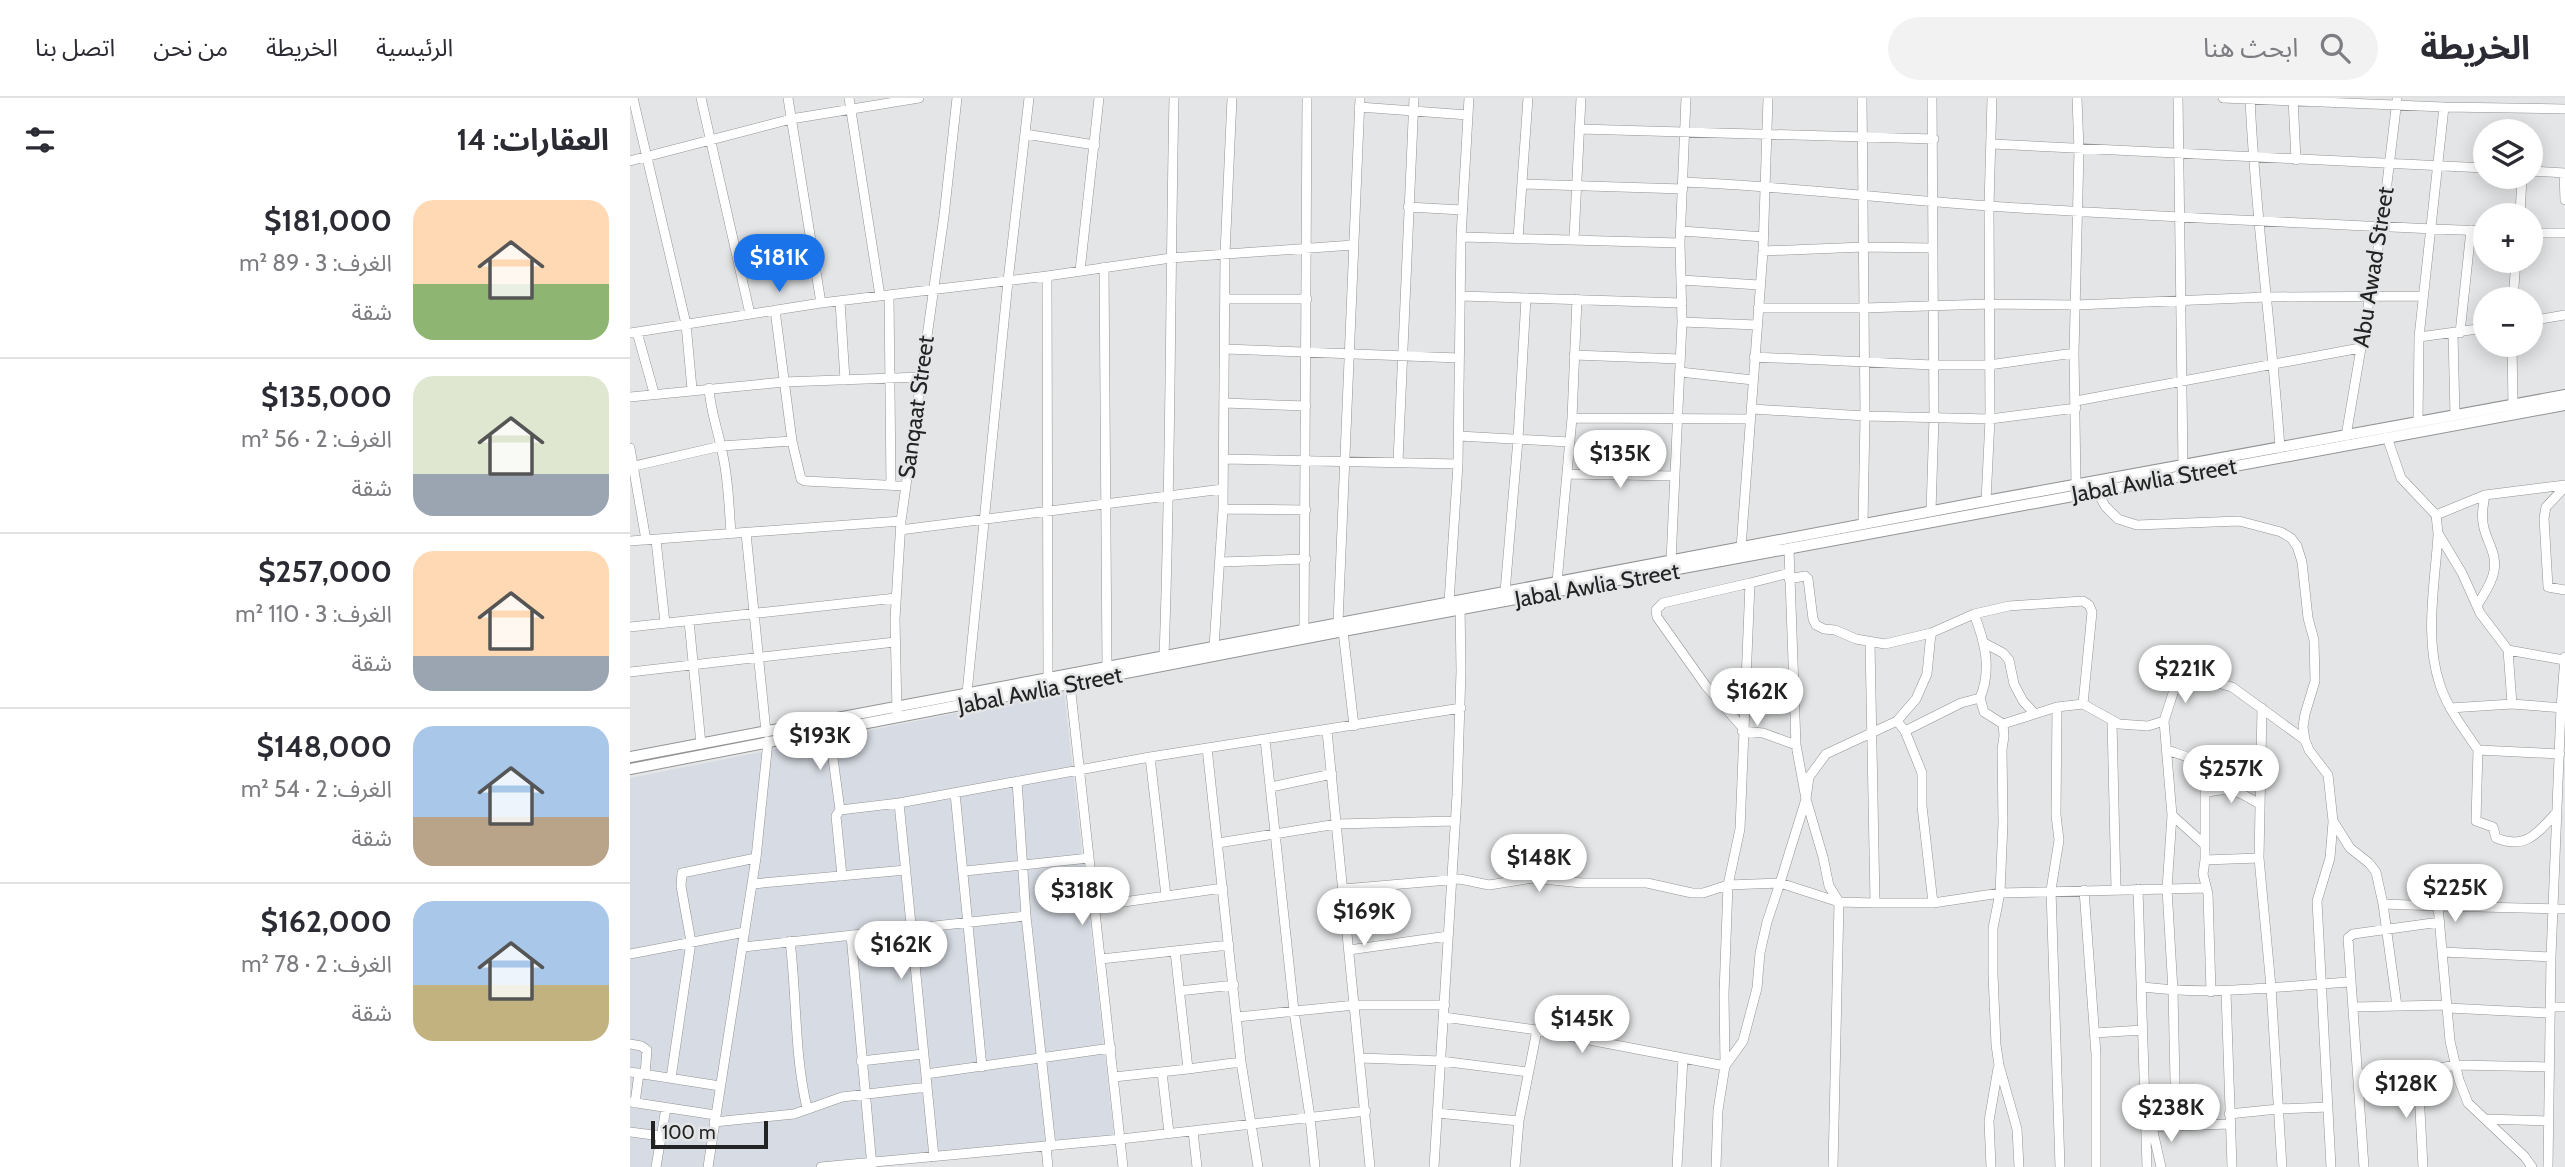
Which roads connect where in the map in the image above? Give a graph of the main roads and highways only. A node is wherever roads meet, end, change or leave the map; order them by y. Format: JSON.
{"nodes":[{"id":1,"x":2565,"y":395,"type":"edge"},
{"id":2,"x":2565,"y":405,"type":"edge"},
{"id":3,"x":1457,"y":604,"type":"junction"},
{"id":4,"x":1340,"y":627,"type":"junction"},
{"id":5,"x":897,"y":712,"type":"junction"},
{"id":6,"x":767,"y":736,"type":"junction"},
{"id":7,"x":630,"y":757,"type":"edge"},
{"id":8,"x":630,"y":769,"type":"edge"}],
"edges":[{"from":1,"to":3,"type":"main road","name":"Jabal Awlia Street"},
{"from":2,"to":3,"type":"main road","name":"Jabal Awlia Street"},
{"from":3,"to":4,"type":"main road","name":"Jabal Awlia Street"},
{"from":3,"to":4,"type":"main road","name":"Jabal Awlia Street"},
{"from":4,"to":5,"type":"main road","name":"Jabal Awlia Street"},
{"from":4,"to":5,"type":"main road","name":"Jabal Awlia Street"},
{"from":5,"to":6,"type":"main road","name":"Jabal Awlia Street"},
{"from":5,"to":6,"type":"main road","name":"Jabal Awlia Street"},
{"from":6,"to":7,"type":"main road","name":"Jabal Awlia Street"},
{"from":6,"to":8,"type":"main road","name":"Jabal Awlia Street"}]}
